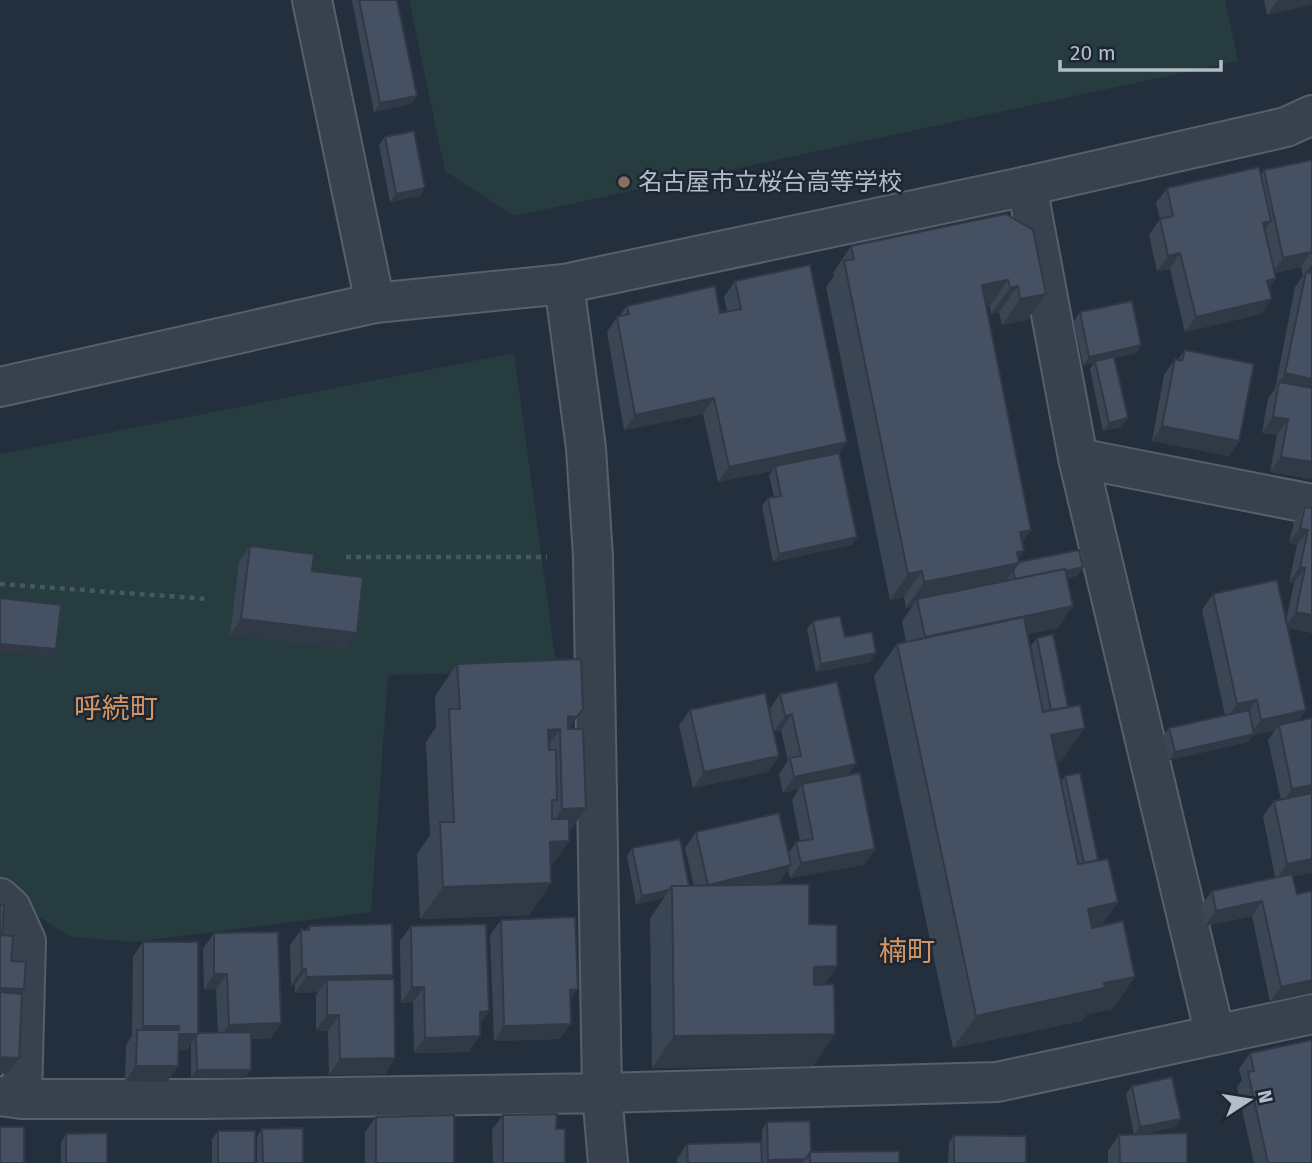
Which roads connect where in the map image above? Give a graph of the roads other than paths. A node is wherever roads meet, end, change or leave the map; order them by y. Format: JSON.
{"nodes":[{"id":1,"x":312,"y":0,"type":"edge"},
{"id":2,"x":1312,"y":116,"type":"edge"},
{"id":3,"x":1027,"y":186,"type":"junction"},
{"id":4,"x":564,"y":284,"type":"junction"},
{"id":5,"x":375,"y":303,"type":"junction"},
{"id":6,"x":0,"y":387,"type":"edge"},
{"id":7,"x":1078,"y":458,"type":"junction"},
{"id":8,"x":1312,"y":504,"type":"edge"},
{"id":9,"x":0,"y":898,"type":"edge"},
{"id":10,"x":1312,"y":1014,"type":"edge"},
{"id":11,"x":1215,"y":1035,"type":"junction"},
{"id":12,"x":602,"y":1093,"type":"junction"},
{"id":13,"x":11,"y":1097,"type":"edge"},
{"id":14,"x":608,"y":1163,"type":"edge"}],
"edges":[{"from":1,"to":5,"type":"street"},
{"from":2,"to":3,"type":"street"},
{"from":3,"to":4,"type":"street"},
{"from":3,"to":7,"type":"street"},
{"from":4,"to":5,"type":"street"},
{"from":4,"to":12,"type":"street"},
{"from":5,"to":6,"type":"street"},
{"from":7,"to":8,"type":"street"},
{"from":7,"to":11,"type":"street"},
{"from":9,"to":13,"type":"street"},
{"from":10,"to":11,"type":"street"},
{"from":11,"to":12,"type":"street"},
{"from":12,"to":13,"type":"street"},
{"from":12,"to":14,"type":"street"}]}
